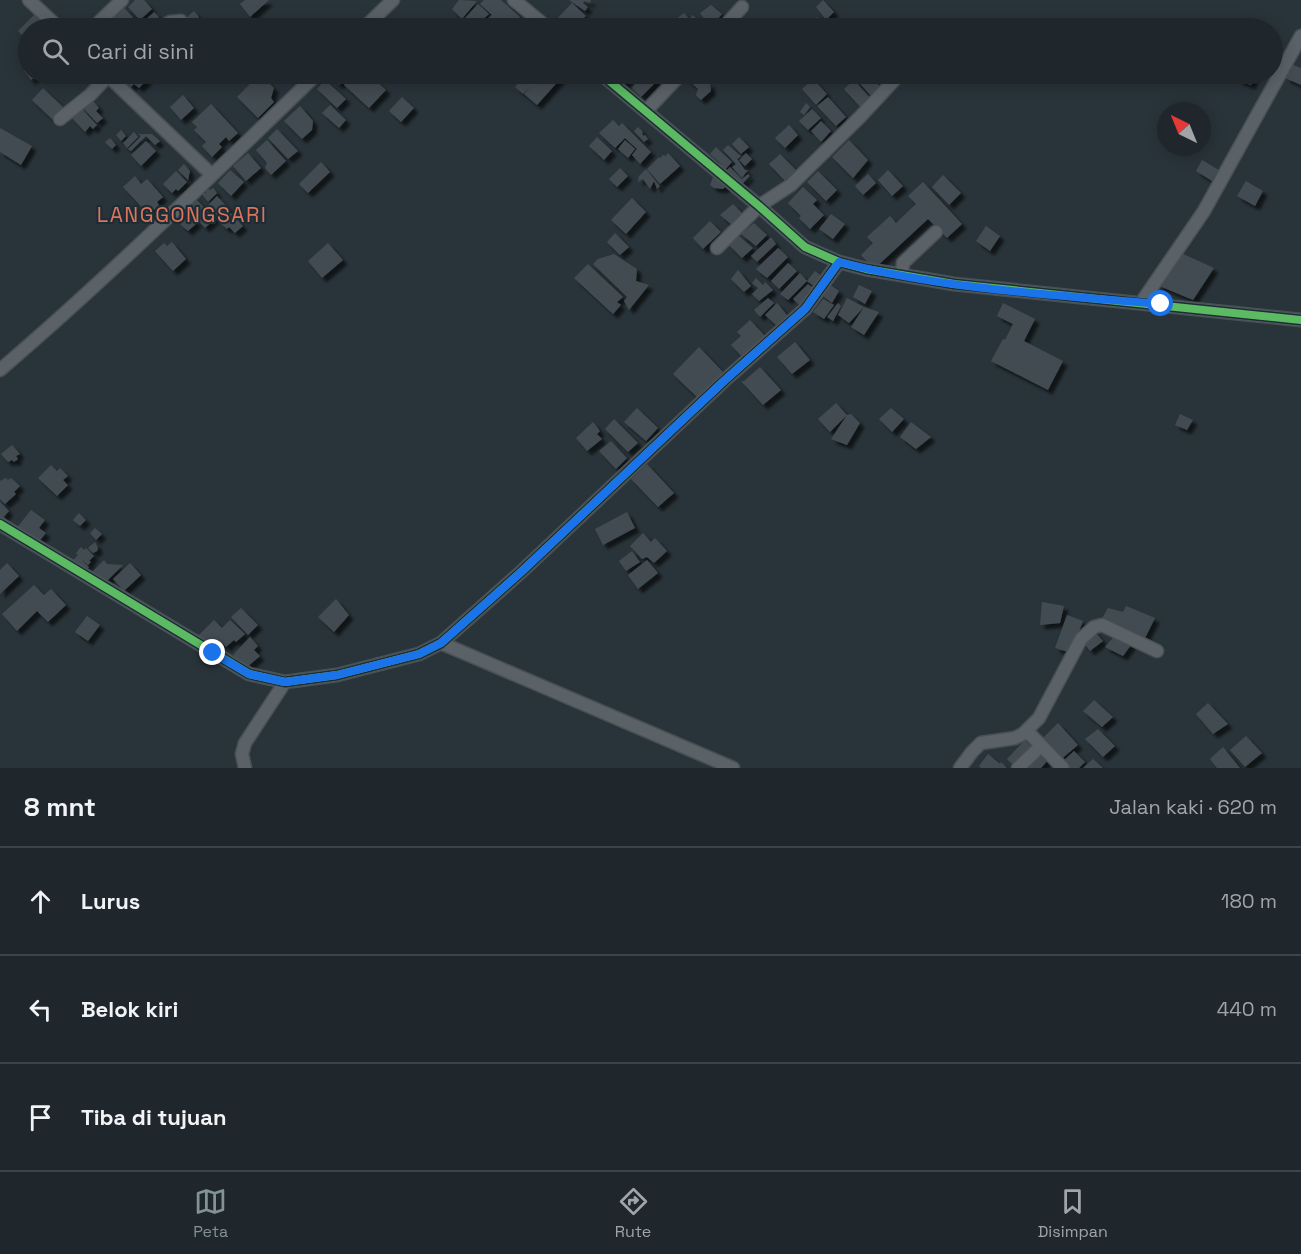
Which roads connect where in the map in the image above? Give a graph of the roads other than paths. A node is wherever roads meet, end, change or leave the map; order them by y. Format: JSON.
{"nodes":[{"id":1,"x":29,"y":0,"type":"edge"},
{"id":2,"x":122,"y":0,"type":"edge"},
{"id":3,"x":393,"y":0,"type":"edge"},
{"id":4,"x":514,"y":0,"type":"edge"},
{"id":5,"x":742,"y":7,"type":"dead end"},
{"id":6,"x":48,"y":18,"type":"edge"},
{"id":7,"x":103,"y":18,"type":"edge"},
{"id":8,"x":374,"y":18,"type":"edge"},
{"id":9,"x":536,"y":18,"type":"edge"},
{"id":10,"x":732,"y":18,"type":"edge"},
{"id":11,"x":1301,"y":36,"type":"edge"},
{"id":12,"x":1283,"y":68,"type":"edge"},
{"id":13,"x":103,"y":84,"type":"edge"},
{"id":14,"x":118,"y":84,"type":"edge"},
{"id":15,"x":307,"y":84,"type":"edge"},
{"id":16,"x":613,"y":84,"type":"edge"},
{"id":17,"x":672,"y":84,"type":"edge"},
{"id":18,"x":891,"y":84,"type":"edge"},
{"id":19,"x":1274,"y":84,"type":"edge"},
{"id":20,"x":646,"y":111,"type":"junction"},
{"id":21,"x":60,"y":119,"type":"dead end"},
{"id":22,"x":212,"y":176,"type":"junction"},
{"id":23,"x":759,"y":206,"type":"junction"},
{"id":24,"x":936,"y":232,"type":"dead end"},
{"id":25,"x":717,"y":248,"type":"dead end"},
{"id":26,"x":839,"y":262,"type":"junction"},
{"id":27,"x":902,"y":275,"type":"junction"},
{"id":28,"x":1141,"y":303,"type":"junction"},
{"id":29,"x":1301,"y":320,"type":"edge"},
{"id":30,"x":0,"y":370,"type":"edge"},
{"id":31,"x":0,"y":524,"type":"edge"},
{"id":32,"x":441,"y":643,"type":"junction"},
{"id":33,"x":1157,"y":651,"type":"dead end"},
{"id":34,"x":285,"y":682,"type":"junction"},
{"id":35,"x":1027,"y":730,"type":"junction"},
{"id":36,"x":1041,"y":746,"type":"junction"},
{"id":37,"x":245,"y":768,"type":"edge"},
{"id":38,"x":733,"y":768,"type":"edge"},
{"id":39,"x":960,"y":768,"type":"edge"},
{"id":40,"x":1018,"y":768,"type":"edge"},
{"id":41,"x":1062,"y":768,"type":"edge"}],
"edges":[{"from":1,"to":6,"type":"street"},
{"from":2,"to":7,"type":"street"},
{"from":3,"to":8,"type":"street"},
{"from":4,"to":9,"type":"street"},
{"from":5,"to":10,"type":"street"},
{"from":11,"to":12,"type":"street"},
{"from":13,"to":21,"type":"street"},
{"from":14,"to":22,"type":"street"},
{"from":15,"to":22,"type":"street"},
{"from":16,"to":20,"type":"street"},
{"from":17,"to":20,"type":"street"},
{"from":18,"to":23,"type":"street"},
{"from":19,"to":28,"type":"street"},
{"from":20,"to":23,"type":"street"},
{"from":22,"to":30,"type":"street"},
{"from":23,"to":25,"type":"street"},
{"from":23,"to":26,"type":"street"},
{"from":24,"to":27,"type":"street"},
{"from":26,"to":27,"type":"street"},
{"from":26,"to":32,"type":"street"},
{"from":27,"to":28,"type":"street"},
{"from":28,"to":29,"type":"street"},
{"from":31,"to":34,"type":"street"},
{"from":32,"to":34,"type":"street"},
{"from":32,"to":38,"type":"street"},
{"from":33,"to":35,"type":"street"},
{"from":34,"to":37,"type":"street"},
{"from":35,"to":36,"type":"street"},
{"from":35,"to":39,"type":"street"},
{"from":36,"to":40,"type":"street"},
{"from":36,"to":41,"type":"street"}]}
